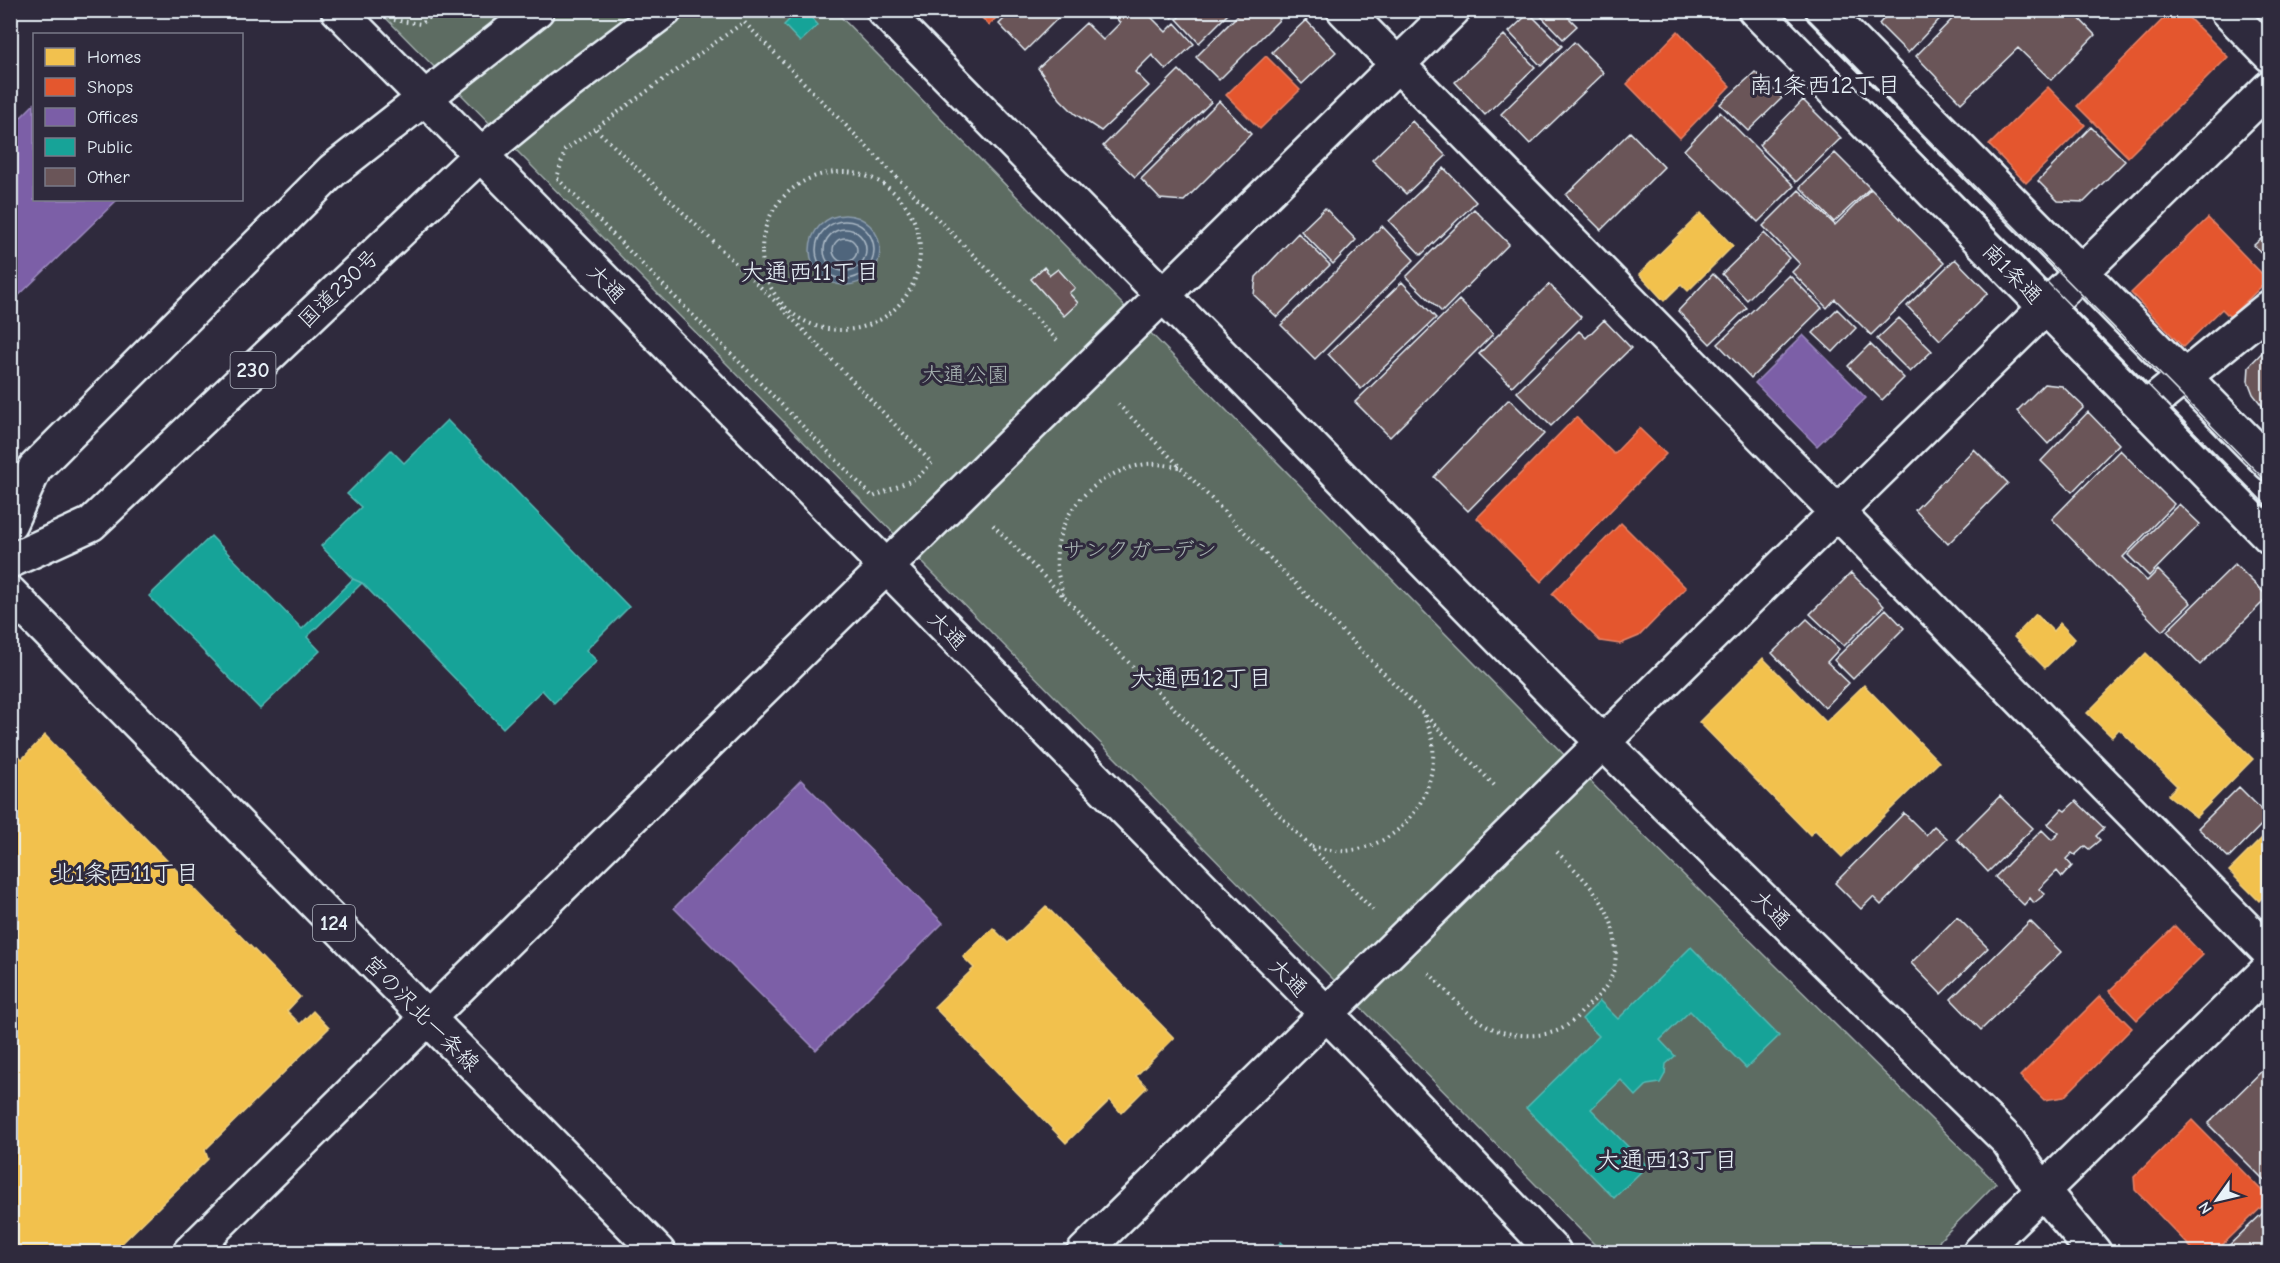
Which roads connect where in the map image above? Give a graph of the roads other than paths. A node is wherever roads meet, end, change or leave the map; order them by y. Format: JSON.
{"nodes":[{"id":1,"x":338,"y":10,"type":"edge"},
{"id":2,"x":537,"y":10,"type":"edge"},
{"id":3,"x":665,"y":10,"type":"edge"},
{"id":4,"x":883,"y":10,"type":"edge"},
{"id":5,"x":1344,"y":10,"type":"edge"},
{"id":6,"x":1453,"y":10,"type":"edge"},
{"id":7,"x":1755,"y":10,"type":"edge"},
{"id":8,"x":1823,"y":10,"type":"edge"},
{"id":9,"x":2226,"y":10,"type":"edge"},
{"id":10,"x":2270,"y":55,"type":"edge"},
{"id":11,"x":1398,"y":65,"type":"junction"},
{"id":12,"x":2270,"y":87,"type":"edge"},
{"id":13,"x":424,"y":99,"type":"junction"},
{"id":14,"x":480,"y":155,"type":"junction"},
{"id":15,"x":2080,"y":274,"type":"junction"},
{"id":16,"x":1163,"y":296,"type":"junction"},
{"id":17,"x":2046,"y":307,"type":"junction"},
{"id":18,"x":2270,"y":307,"type":"edge"},
{"id":19,"x":2184,"y":377,"type":"junction"},
{"id":20,"x":2145,"y":409,"type":"junction"},
{"id":21,"x":2270,"y":464,"type":"edge"},
{"id":22,"x":1837,"y":513,"type":"junction"},
{"id":23,"x":10,"y":523,"type":"edge"},
{"id":24,"x":2270,"y":537,"type":"edge"},
{"id":25,"x":10,"y":561,"type":"edge"},
{"id":26,"x":886,"y":568,"type":"junction"},
{"id":27,"x":10,"y":593,"type":"edge"},
{"id":28,"x":1604,"y":742,"type":"junction"},
{"id":29,"x":2270,"y":953,"type":"edge"},
{"id":30,"x":2270,"y":968,"type":"edge"},
{"id":31,"x":1326,"y":1015,"type":"junction"},
{"id":32,"x":428,"y":1019,"type":"junction"},
{"id":33,"x":2043,"y":1191,"type":"junction"},
{"id":34,"x":189,"y":1252,"type":"edge"},
{"id":35,"x":658,"y":1252,"type":"edge"},
{"id":36,"x":1084,"y":1252,"type":"edge"},
{"id":37,"x":1554,"y":1252,"type":"edge"},
{"id":38,"x":1980,"y":1252,"type":"edge"},
{"id":39,"x":2094,"y":1252,"type":"edge"}],
"edges":[{"from":1,"to":13,"type":"main road","name":"大通"},
{"from":2,"to":13,"type":"main road"},
{"from":3,"to":14,"type":"main road","name":"国道230号","number":"230"},
{"from":4,"to":16,"type":"main road","name":"大通"},
{"from":5,"to":11,"type":"main road"},
{"from":6,"to":11,"type":"main road"},
{"from":7,"to":17,"type":"main road","name":"南1条通"},
{"from":8,"to":15,"type":"main road"},
{"from":9,"to":10,"type":"main road"},
{"from":11,"to":16,"type":"main road"},
{"from":11,"to":22,"type":"main road"},
{"from":12,"to":15,"type":"main road"},
{"from":13,"to":14,"type":"main road","name":"大通"},
{"from":13,"to":23,"type":"main road"},
{"from":14,"to":25,"type":"main road","name":"国道230号","number":"230"},
{"from":14,"to":26,"type":"main road","name":"大通"},
{"from":15,"to":17,"type":"main road"},
{"from":15,"to":19,"type":"main road"},
{"from":16,"to":26,"type":"main road"},
{"from":16,"to":28,"type":"main road","name":"大通"},
{"from":17,"to":20,"type":"main road","name":"南1条通"},
{"from":17,"to":22,"type":"main road"},
{"from":18,"to":19,"type":"main road"},
{"from":19,"to":20,"type":"main road"},
{"from":19,"to":21,"type":"main road"},
{"from":20,"to":24,"type":"main road","name":"南1条通"},
{"from":22,"to":28,"type":"main road"},
{"from":22,"to":29,"type":"main road"},
{"from":26,"to":31,"type":"main road","name":"大通"},
{"from":26,"to":32,"type":"main road"},
{"from":27,"to":32,"type":"main road","name":"宮の沢北一条線","number":"124"},
{"from":28,"to":31,"type":"main road"},
{"from":28,"to":33,"type":"main road","name":"大通"},
{"from":30,"to":33,"type":"main road"},
{"from":31,"to":36,"type":"main road"},
{"from":31,"to":37,"type":"main road","name":"大通"},
{"from":32,"to":34,"type":"main road"},
{"from":32,"to":35,"type":"main road","name":"宮の沢北一条線","number":"124"},
{"from":33,"to":38,"type":"main road"},
{"from":33,"to":39,"type":"main road","name":"大通"}]}
